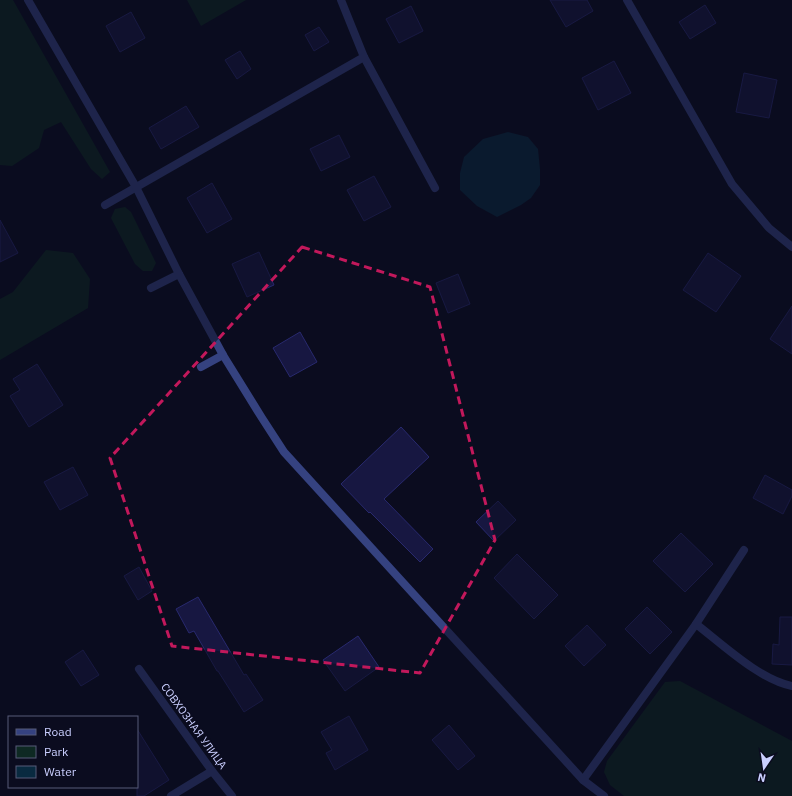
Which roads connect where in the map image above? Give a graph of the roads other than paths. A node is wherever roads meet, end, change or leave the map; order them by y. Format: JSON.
{"nodes":[{"id":1,"x":28,"y":0,"type":"edge"},
{"id":2,"x":341,"y":0,"type":"edge"},
{"id":3,"x":628,"y":0,"type":"edge"},
{"id":4,"x":364,"y":56,"type":"junction"},
{"id":5,"x":136,"y":188,"type":"junction"},
{"id":6,"x":435,"y":188,"type":"dead end"},
{"id":7,"x":104,"y":205,"type":"dead end"},
{"id":8,"x":792,"y":247,"type":"edge"},
{"id":9,"x":179,"y":274,"type":"junction"},
{"id":10,"x":151,"y":288,"type":"dead end"},
{"id":11,"x":223,"y":355,"type":"junction"},
{"id":12,"x":201,"y":367,"type":"dead end"},
{"id":13,"x":744,"y":550,"type":"dead end"},
{"id":14,"x":696,"y":624,"type":"junction"},
{"id":15,"x":139,"y":669,"type":"dead end"},
{"id":16,"x":792,"y":686,"type":"edge"},
{"id":17,"x":212,"y":771,"type":"junction"},
{"id":18,"x":583,"y":780,"type":"junction"},
{"id":19,"x":171,"y":796,"type":"edge"},
{"id":20,"x":232,"y":796,"type":"edge"},
{"id":21,"x":604,"y":796,"type":"edge"}],
"edges":[{"from":1,"to":5,"type":"street"},
{"from":2,"to":4,"type":"street"},
{"from":3,"to":8,"type":"street"},
{"from":4,"to":5,"type":"street"},
{"from":4,"to":6,"type":"street"},
{"from":5,"to":7,"type":"street"},
{"from":5,"to":9,"type":"street"},
{"from":9,"to":10,"type":"street"},
{"from":9,"to":11,"type":"street"},
{"from":11,"to":12,"type":"street"},
{"from":11,"to":18,"type":"street"},
{"from":13,"to":14,"type":"street"},
{"from":14,"to":16,"type":"street"},
{"from":14,"to":18,"type":"street"},
{"from":15,"to":17,"type":"street","name":"СОВХОЗНАЯ УЛИЦА"},
{"from":17,"to":19,"type":"street"},
{"from":17,"to":20,"type":"street","name":"СОВХОЗНАЯ УЛИЦА"},
{"from":18,"to":21,"type":"street"}]}
